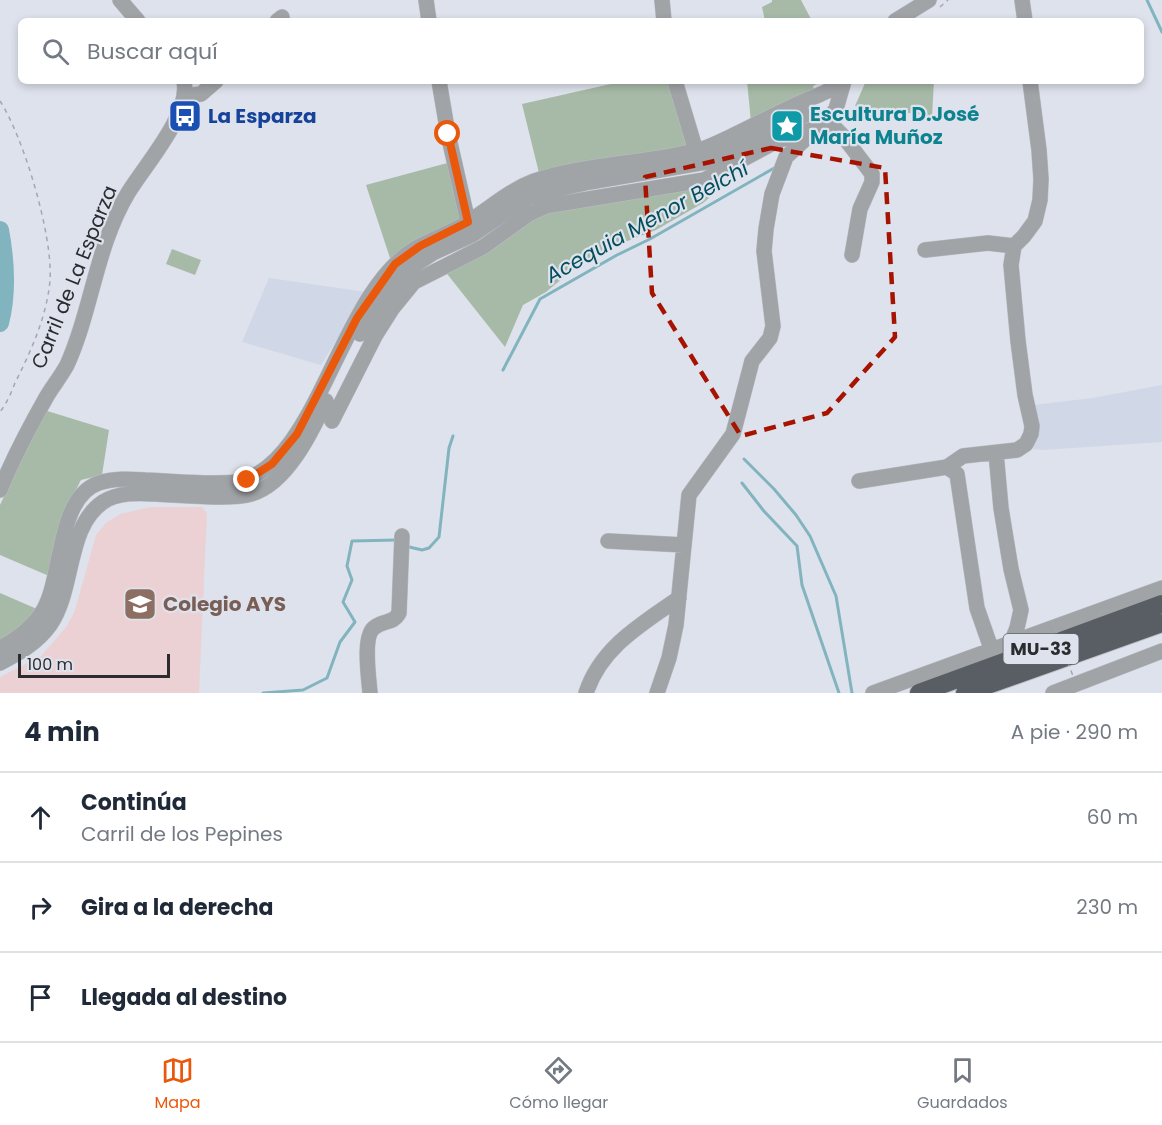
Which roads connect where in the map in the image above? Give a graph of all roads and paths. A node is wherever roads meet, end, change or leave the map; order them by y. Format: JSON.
{"nodes":[{"id":1,"x":120,"y":0,"type":"edge"},
{"id":2,"x":426,"y":0,"type":"edge"},
{"id":3,"x":662,"y":0,"type":"edge"},
{"id":4,"x":929,"y":0,"type":"edge"},
{"id":5,"x":1023,"y":0,"type":"edge"},
{"id":6,"x":135,"y":18,"type":"edge"},
{"id":7,"x":429,"y":18,"type":"edge"},
{"id":8,"x":664,"y":18,"type":"edge"},
{"id":9,"x":901,"y":18,"type":"edge"},
{"id":10,"x":1025,"y":18,"type":"edge"},
{"id":11,"x":213,"y":84,"type":"edge"},
{"id":12,"x":440,"y":84,"type":"edge"},
{"id":13,"x":676,"y":84,"type":"edge"},
{"id":14,"x":839,"y":84,"type":"edge"},
{"id":15,"x":1030,"y":84,"type":"edge"},
{"id":16,"x":184,"y":88,"type":"edge"},
{"id":17,"x":0,"y":101,"type":"edge"},
{"id":18,"x":805,"y":115,"type":"dead end"},
{"id":19,"x":823,"y":123,"type":"junction"},
{"id":20,"x":777,"y":141,"type":"junction"},
{"id":21,"x":696,"y":151,"type":"junction"},
{"id":22,"x":786,"y":157,"type":"junction"},
{"id":23,"x":468,"y":222,"type":"junction"},
{"id":24,"x":1014,"y":246,"type":"junction"},
{"id":25,"x":925,"y":250,"type":"dead end"},
{"id":26,"x":852,"y":255,"type":"dead end"},
{"id":27,"x":0,"y":411,"type":"edge"},
{"id":28,"x":332,"y":421,"type":"dead end"},
{"id":29,"x":996,"y":453,"type":"junction"},
{"id":30,"x":947,"y":467,"type":"junction"},
{"id":31,"x":859,"y":480,"type":"dead end"},
{"id":32,"x":0,"y":490,"type":"edge"},
{"id":33,"x":402,"y":536,"type":"dead end"},
{"id":34,"x":608,"y":541,"type":"dead end"},
{"id":35,"x":684,"y":545,"type":"junction"},
{"id":36,"x":1162,"y":588,"type":"edge"},
{"id":37,"x":680,"y":598,"type":"junction"},
{"id":38,"x":1162,"y":604,"type":"edge"},
{"id":39,"x":1052,"y":620,"type":"dead end"},
{"id":40,"x":1162,"y":623,"type":"edge"},
{"id":41,"x":1010,"y":645,"type":"junction"},
{"id":42,"x":0,"y":648,"type":"edge"},
{"id":43,"x":992,"y":651,"type":"junction"},
{"id":44,"x":1162,"y":651,"type":"edge"},
{"id":45,"x":0,"y":663,"type":"edge"},
{"id":46,"x":1073,"y":676,"type":"dead end"},
{"id":47,"x":370,"y":693,"type":"edge"},
{"id":48,"x":586,"y":693,"type":"edge"},
{"id":49,"x":657,"y":693,"type":"edge"},
{"id":50,"x":873,"y":693,"type":"edge"},
{"id":51,"x":919,"y":693,"type":"edge"},
{"id":52,"x":965,"y":693,"type":"edge"},
{"id":53,"x":1053,"y":693,"type":"edge"}],
"edges":[{"from":1,"to":6,"type":"street"},
{"from":2,"to":7,"type":"street"},
{"from":3,"to":8,"type":"street"},
{"from":4,"to":9,"type":"street"},
{"from":5,"to":10,"type":"street"},
{"from":11,"to":16,"type":"street"},
{"from":12,"to":23,"type":"street"},
{"from":13,"to":21,"type":"street"},
{"from":14,"to":19,"type":"street"},
{"from":14,"to":21,"type":"street"},
{"from":15,"to":24,"type":"street"},
{"from":16,"to":32,"type":"street","name":"Carril de La Esparza"},
{"from":17,"to":27,"type":"path"},
{"from":18,"to":45,"type":"street"},
{"from":19,"to":20,"type":"street"},
{"from":19,"to":22,"type":"street"},
{"from":19,"to":26,"type":"street"},
{"from":20,"to":22,"type":"street"},
{"from":20,"to":28,"type":"street"},
{"from":21,"to":23,"type":"street"},
{"from":22,"to":35,"type":"street"},
{"from":23,"to":42,"type":"street"},
{"from":24,"to":25,"type":"street"},
{"from":24,"to":29,"type":"street"},
{"from":29,"to":30,"type":"street"},
{"from":29,"to":41,"type":"street"},
{"from":30,"to":31,"type":"street"},
{"from":30,"to":43,"type":"street"},
{"from":33,"to":47,"type":"street"},
{"from":34,"to":35,"type":"street"},
{"from":35,"to":37,"type":"street"},
{"from":36,"to":41,"type":"street"},
{"from":37,"to":48,"type":"street"},
{"from":37,"to":49,"type":"street"},
{"from":38,"to":51,"type":"highway","number":"MU-33"},
{"from":39,"to":46,"type":"path","bridge":true},
{"from":40,"to":52,"type":"highway","number":"MU-33"},
{"from":41,"to":43,"type":"street"},
{"from":43,"to":50,"type":"street"},
{"from":44,"to":53,"type":"street"}]}
